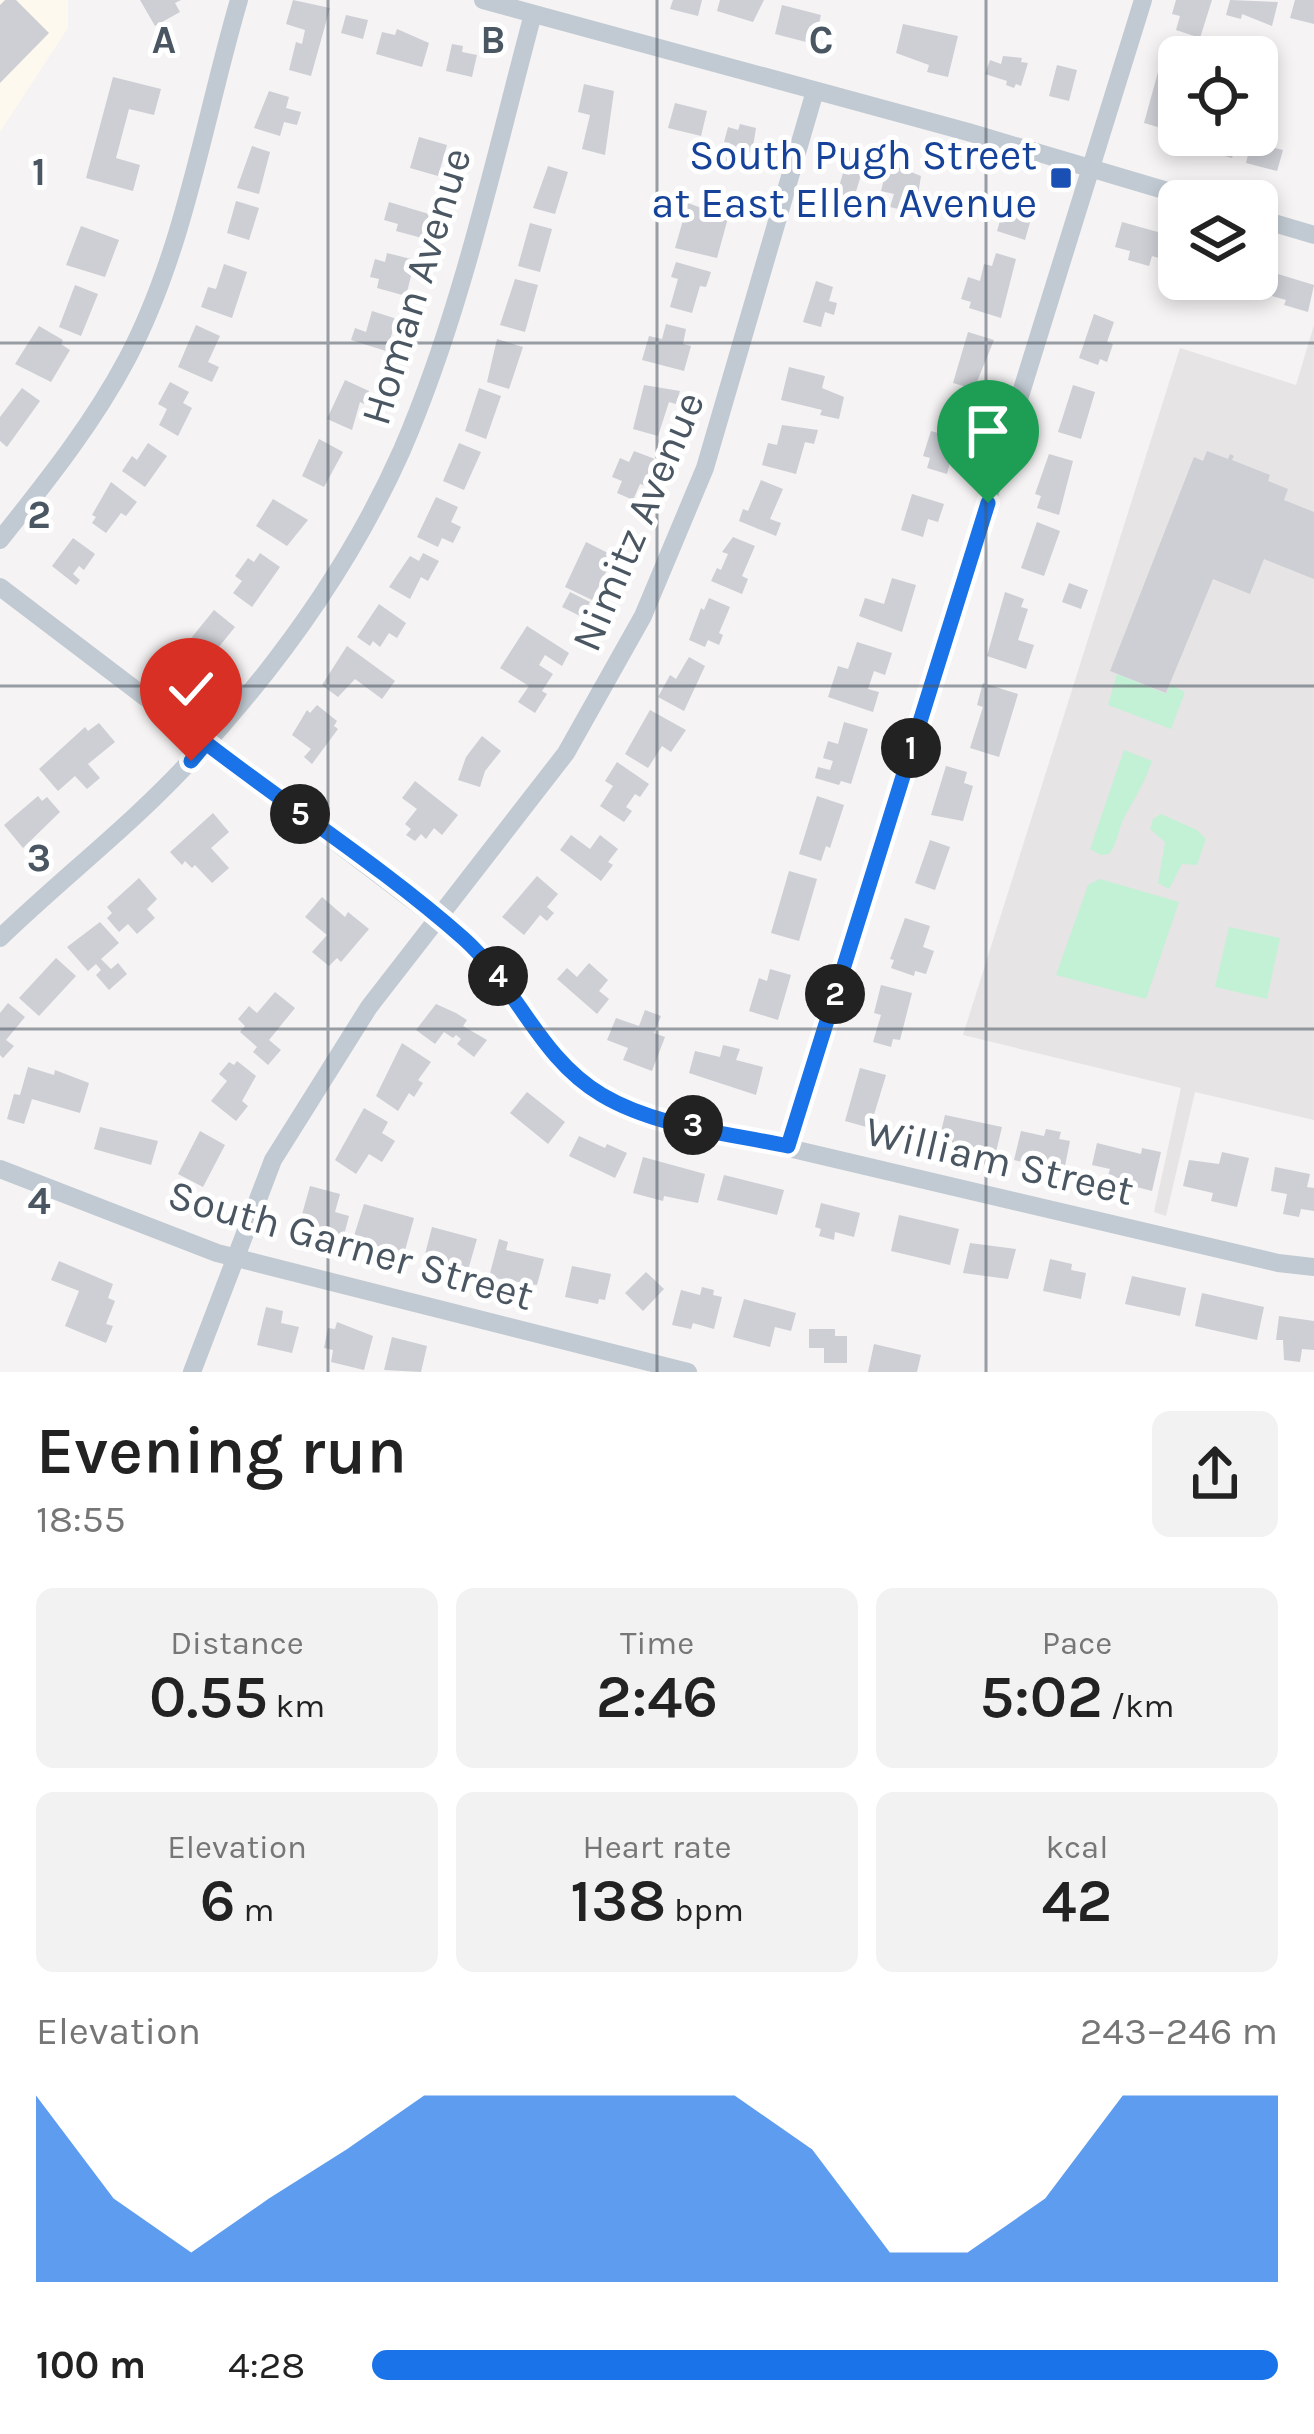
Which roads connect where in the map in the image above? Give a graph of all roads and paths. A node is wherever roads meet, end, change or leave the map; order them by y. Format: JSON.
{"nodes":[{"id":1,"x":239,"y":0,"type":"edge"},
{"id":2,"x":484,"y":0,"type":"edge"},
{"id":3,"x":1143,"y":0,"type":"edge"},
{"id":4,"x":533,"y":14,"type":"junction"},
{"id":5,"x":815,"y":91,"type":"junction"},
{"id":6,"x":1093,"y":168,"type":"junction"},
{"id":7,"x":1158,"y":188,"type":"edge"},
{"id":8,"x":1278,"y":224,"type":"edge"},
{"id":9,"x":1314,"y":235,"type":"edge"},
{"id":10,"x":0,"y":539,"type":"edge"},
{"id":11,"x":0,"y":587,"type":"edge"},
{"id":12,"x":206,"y":743,"type":"junction"},
{"id":13,"x":438,"y":919,"type":"junction"},
{"id":14,"x":0,"y":938,"type":"edge"},
{"id":15,"x":788,"y":1146,"type":"junction"},
{"id":16,"x":0,"y":1169,"type":"edge"},
{"id":17,"x":236,"y":1257,"type":"junction"},
{"id":18,"x":1314,"y":1268,"type":"edge"},
{"id":19,"x":192,"y":1372,"type":"edge"},
{"id":20,"x":688,"y":1372,"type":"edge"}],
"edges":[{"from":1,"to":10,"type":"street"},
{"from":2,"to":4,"type":"street"},
{"from":3,"to":6,"type":"street"},
{"from":4,"to":5,"type":"street"},
{"from":4,"to":12,"type":"street","name":"Homan Avenue"},
{"from":5,"to":6,"type":"street"},
{"from":5,"to":13,"type":"street","name":"Nimitz Avenue"},
{"from":6,"to":7,"type":"street"},
{"from":6,"to":15,"type":"street"},
{"from":8,"to":9,"type":"street"},
{"from":11,"to":12,"type":"street","name":"William Street"},
{"from":12,"to":13,"type":"street","name":"William Street"},
{"from":12,"to":14,"type":"street","name":"Homan Avenue"},
{"from":13,"to":15,"type":"street","name":"William Street"},
{"from":13,"to":17,"type":"street","name":"Nimitz Avenue"},
{"from":15,"to":18,"type":"street","name":"William Street"},
{"from":16,"to":17,"type":"street","name":"South Garner Street"},
{"from":17,"to":19,"type":"street","name":"Nimitz Avenue"},
{"from":17,"to":20,"type":"street","name":"South Garner Street"}]}
